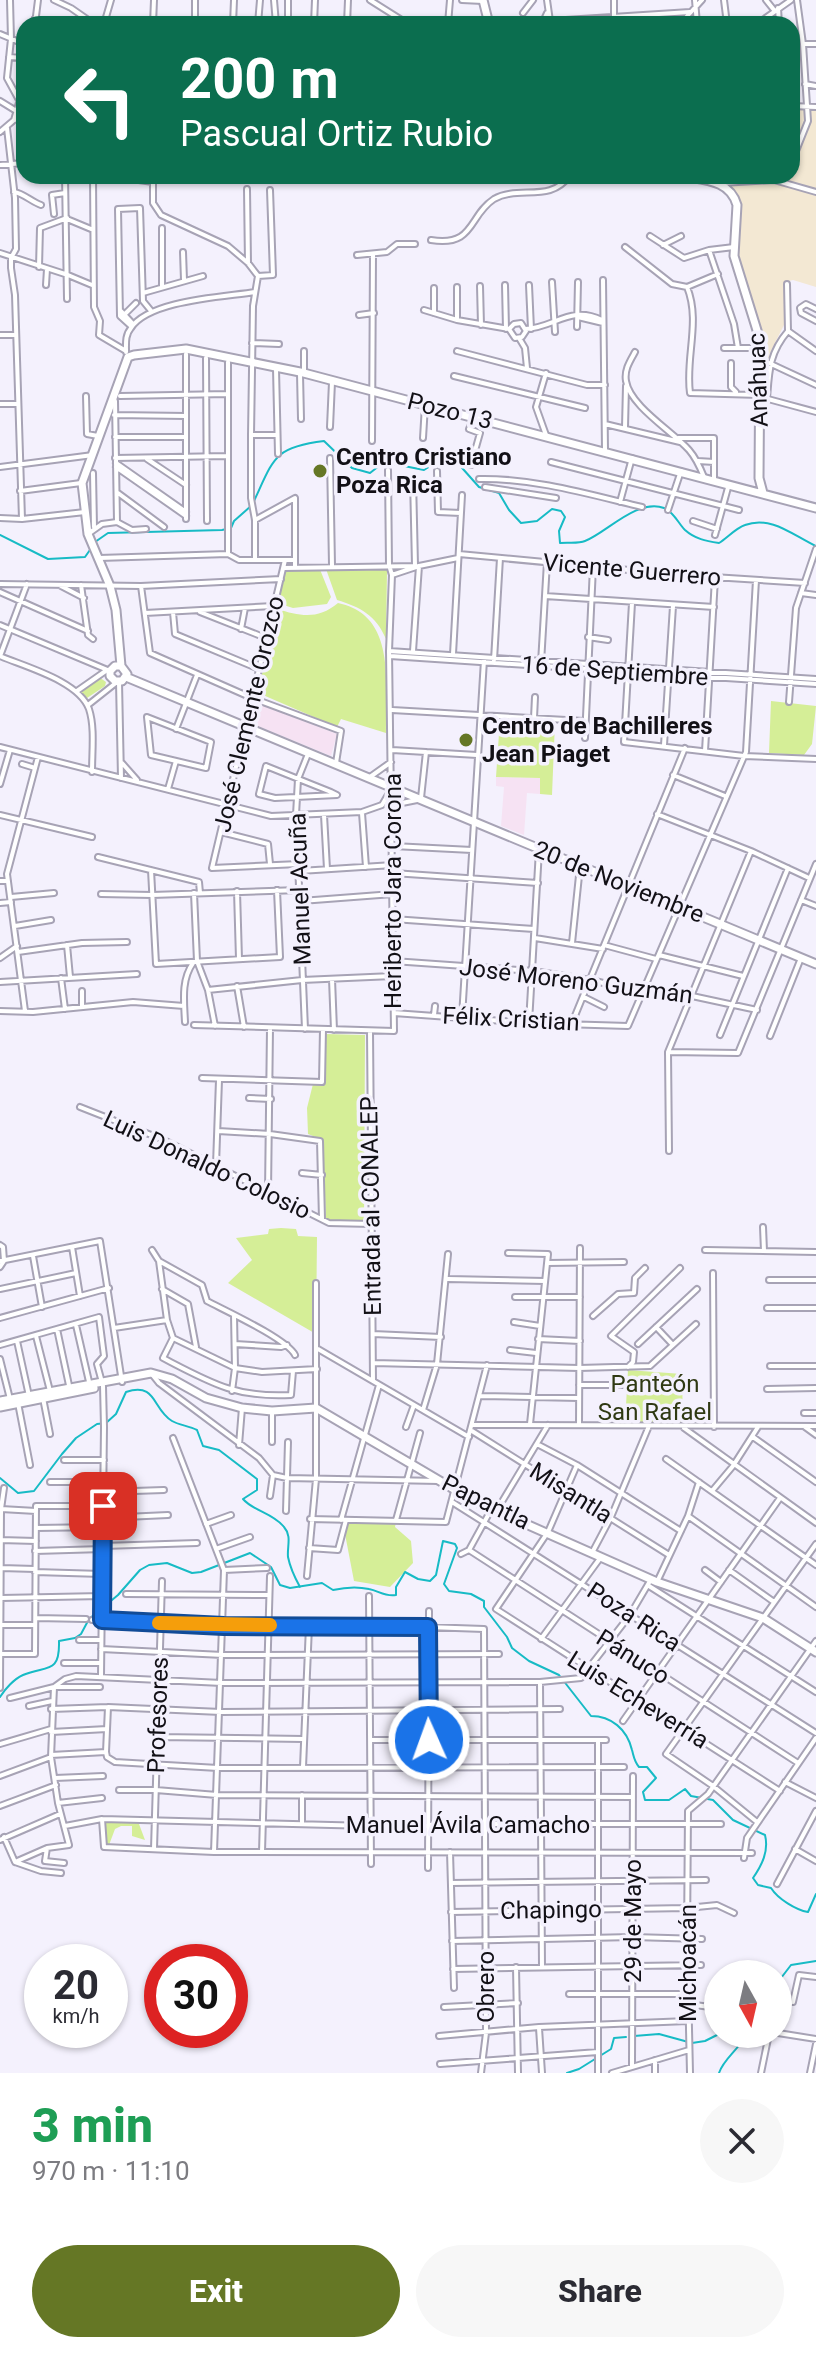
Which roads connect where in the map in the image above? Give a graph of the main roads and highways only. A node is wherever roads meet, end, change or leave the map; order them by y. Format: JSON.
{"nodes":[{"id":1,"x":721,"y":184,"type":"edge"},
{"id":2,"x":763,"y":493,"type":"junction"},
{"id":3,"x":816,"y":508,"type":"edge"},
{"id":4,"x":121,"y":666,"type":"junction"},
{"id":5,"x":124,"y":680,"type":"junction"},
{"id":6,"x":816,"y":964,"type":"edge"},
{"id":7,"x":70,"y":1390,"type":"junction"},
{"id":8,"x":14,"y":1401,"type":"junction"},
{"id":9,"x":0,"y":1404,"type":"edge"},
{"id":10,"x":814,"y":1647,"type":"edge"}],
"edges":[{"from":1,"to":2,"type":"main road","name":"Anáhuac"},
{"from":2,"to":3,"type":"main road","name":"Pozo 13"},
{"from":2,"to":4,"type":"main road","name":"Pozo 13"},
{"from":4,"to":5,"type":"main road"},
{"from":4,"to":5,"type":"main road"},
{"from":5,"to":6,"type":"main road","name":"20 de Noviembre"},
{"from":7,"to":8,"type":"main road"},
{"from":7,"to":8,"type":"main road"},
{"from":7,"to":10,"type":"main road","name":"Papantla"},
{"from":8,"to":9,"type":"main road"}]}
